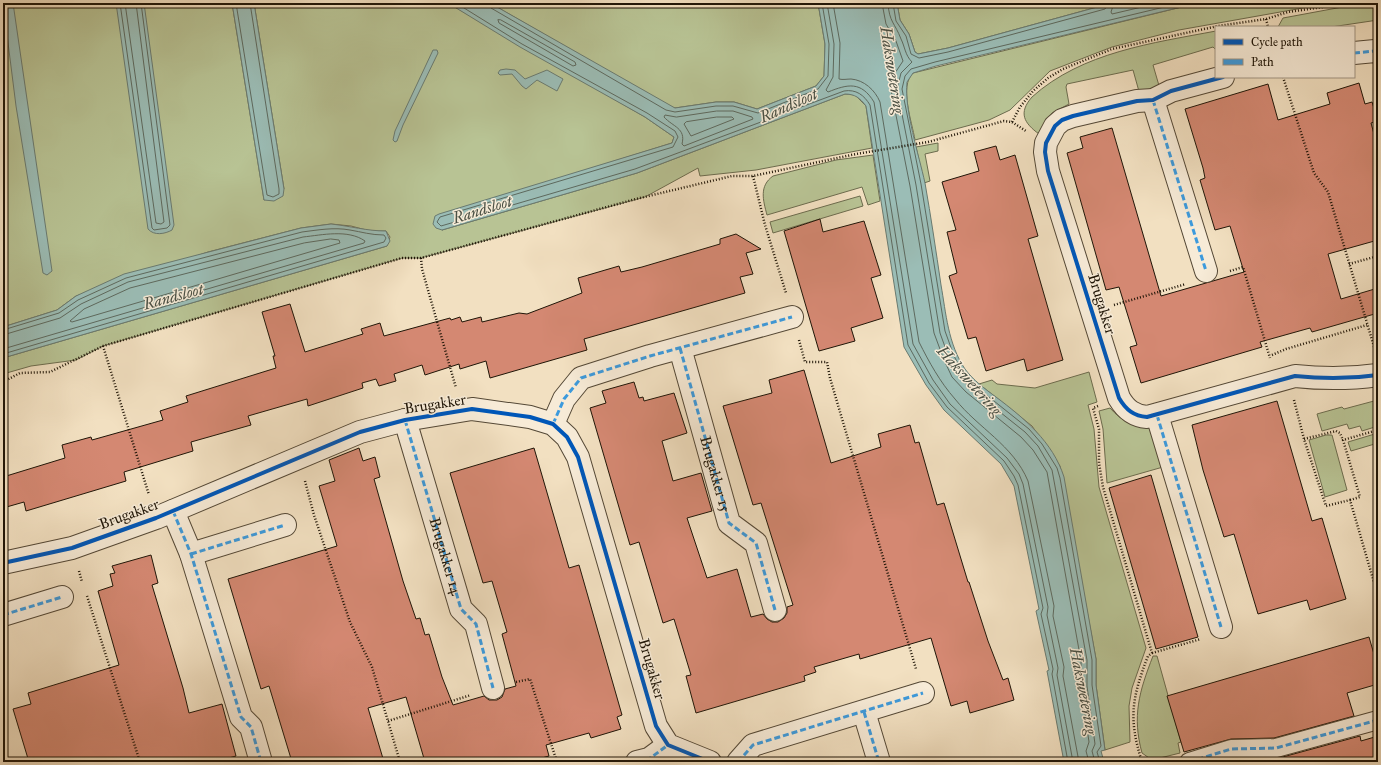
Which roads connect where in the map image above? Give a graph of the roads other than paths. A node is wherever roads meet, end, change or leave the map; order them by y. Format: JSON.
{"nodes":[{"id":1,"x":1378,"y":52,"type":"edge"},
{"id":2,"x":1355,"y":53,"type":"edge"},
{"id":3,"x":1219,"y":78,"type":"edge"},
{"id":4,"x":1153,"y":100,"type":"junction"},
{"id":5,"x":1206,"y":274,"type":"road end"},
{"id":6,"x":792,"y":317,"type":"road end"},
{"id":7,"x":680,"y":348,"type":"junction"},
{"id":8,"x":1378,"y":375,"type":"edge"},
{"id":9,"x":1157,"y":415,"type":"junction"},
{"id":10,"x":405,"y":420,"type":"junction"},
{"id":11,"x":553,"y":424,"type":"junction"},
{"id":12,"x":165,"y":515,"type":"junction"},
{"id":13,"x":285,"y":525,"type":"dead end"},
{"id":14,"x":191,"y":554,"type":"junction"},
{"id":15,"x":3,"y":563,"type":"edge"},
{"id":16,"x":62,"y":597,"type":"dead end"},
{"id":17,"x":775,"y":610,"type":"dead end"},
{"id":18,"x":3,"y":615,"type":"edge"},
{"id":19,"x":1221,"y":627,"type":"road end"},
{"id":20,"x":494,"y":688,"type":"dead end"},
{"id":21,"x":923,"y":693,"type":"road end"},
{"id":22,"x":864,"y":712,"type":"junction"},
{"id":23,"x":1378,"y":720,"type":"edge"},
{"id":24,"x":668,"y":745,"type":"junction"},
{"id":25,"x":261,"y":762,"type":"edge"},
{"id":26,"x":637,"y":762,"type":"edge"},
{"id":27,"x":710,"y":762,"type":"edge"},
{"id":28,"x":738,"y":762,"type":"edge"},
{"id":29,"x":879,"y":762,"type":"edge"},
{"id":30,"x":1189,"y":762,"type":"edge"}],
"edges":[{"from":1,"to":2,"type":"street"},
{"from":3,"to":4,"type":"street","name":"Brugakker"},
{"from":4,"to":5,"type":"street"},
{"from":4,"to":9,"type":"street","name":"Brugakker"},
{"from":6,"to":7,"type":"street"},
{"from":7,"to":11,"type":"street"},
{"from":7,"to":17,"type":"street","name":"Brugakker 15"},
{"from":8,"to":9,"type":"street","name":"Brugakker"},
{"from":9,"to":19,"type":"street"},
{"from":10,"to":11,"type":"street","name":"Brugakker"},
{"from":10,"to":12,"type":"street","name":"Brugakker"},
{"from":10,"to":20,"type":"street","name":"Brugakker 14"},
{"from":11,"to":24,"type":"street","name":"Brugakker"},
{"from":12,"to":14,"type":"street","name":"Brugakker"},
{"from":12,"to":15,"type":"street","name":"Brugakker"},
{"from":13,"to":14,"type":"street"},
{"from":14,"to":25,"type":"street","name":"Brugakker"},
{"from":16,"to":18,"type":"street"},
{"from":21,"to":22,"type":"street"},
{"from":22,"to":28,"type":"street"},
{"from":22,"to":29,"type":"street"},
{"from":23,"to":30,"type":"street"},
{"from":24,"to":26,"type":"street"},
{"from":24,"to":27,"type":"street"}]}
